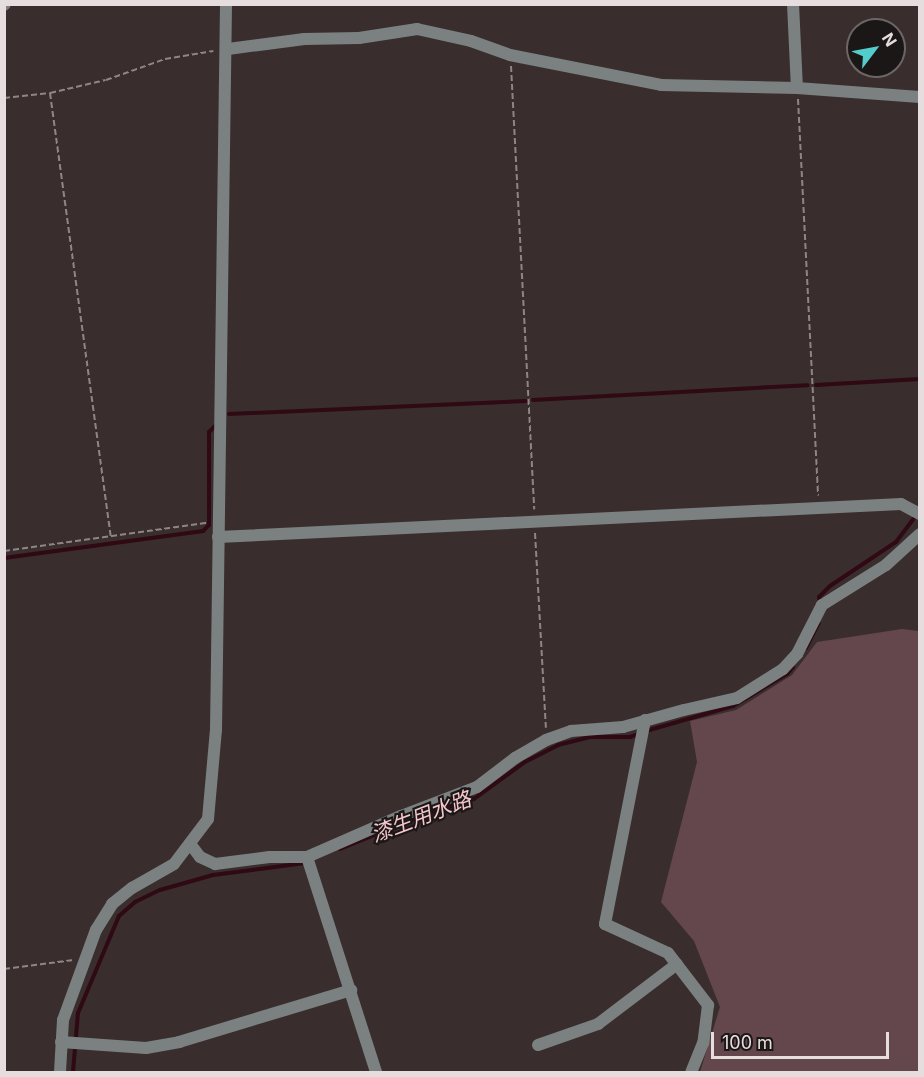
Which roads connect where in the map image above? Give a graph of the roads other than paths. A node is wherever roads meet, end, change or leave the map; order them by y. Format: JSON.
{"nodes":[{"id":1,"x":226,"y":4,"type":"edge"},
{"id":2,"x":793,"y":4,"type":"edge"},
{"id":3,"x":228,"y":49,"type":"junction"},
{"id":4,"x":798,"y":88,"type":"junction"},
{"id":5,"x":920,"y":97,"type":"edge"},
{"id":6,"x":920,"y":514,"type":"edge"},
{"id":7,"x":920,"y":534,"type":"edge"},
{"id":8,"x":218,"y":537,"type":"junction"},
{"id":9,"x":645,"y":720,"type":"junction"},
{"id":10,"x":191,"y":845,"type":"junction"},
{"id":11,"x":307,"y":857,"type":"junction"},
{"id":12,"x":676,"y":964,"type":"junction"},
{"id":13,"x":351,"y":990,"type":"junction"},
{"id":14,"x":61,"y":1042,"type":"junction"},
{"id":15,"x":538,"y":1045,"type":"dead end"},
{"id":16,"x":60,"y":1072,"type":"edge"},
{"id":17,"x":376,"y":1072,"type":"edge"},
{"id":18,"x":691,"y":1072,"type":"edge"}],
"edges":[{"from":1,"to":3,"type":"street"},
{"from":2,"to":4,"type":"street"},
{"from":3,"to":4,"type":"street"},
{"from":3,"to":8,"type":"street"},
{"from":4,"to":5,"type":"street"},
{"from":6,"to":8,"type":"street"},
{"from":7,"to":9,"type":"street"},
{"from":8,"to":10,"type":"street"},
{"from":9,"to":11,"type":"street"},
{"from":9,"to":12,"type":"street"},
{"from":10,"to":11,"type":"street"},
{"from":10,"to":14,"type":"street"},
{"from":11,"to":13,"type":"street"},
{"from":12,"to":15,"type":"street"},
{"from":12,"to":18,"type":"street"},
{"from":13,"to":14,"type":"street"},
{"from":13,"to":17,"type":"street"},
{"from":14,"to":16,"type":"street"}]}
